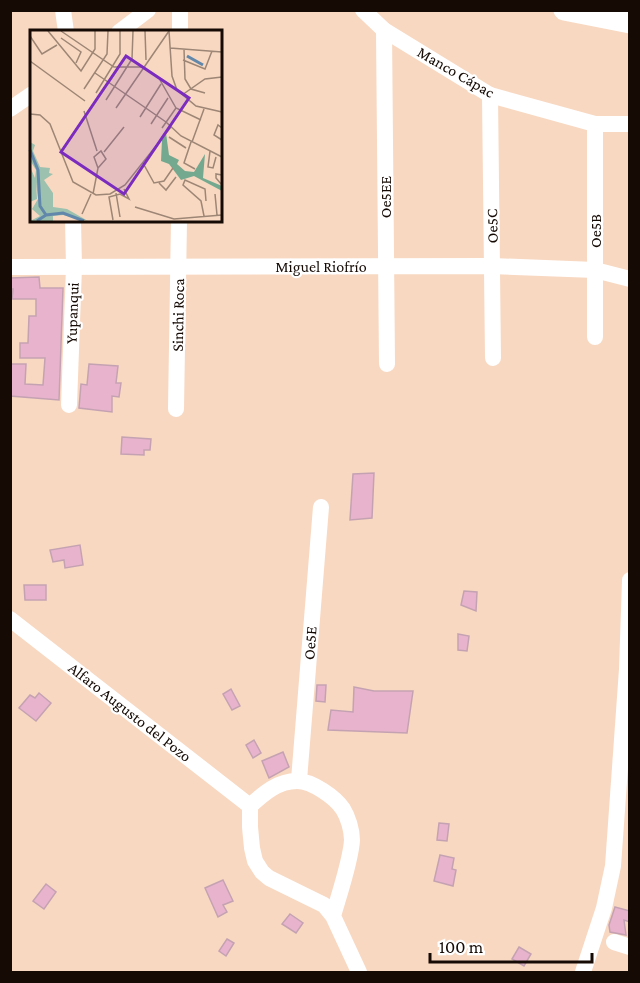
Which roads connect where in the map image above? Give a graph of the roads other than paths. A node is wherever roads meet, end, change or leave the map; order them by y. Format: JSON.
{"nodes":[{"id":1,"x":63,"y":10,"type":"edge"},
{"id":2,"x":148,"y":10,"type":"edge"},
{"id":3,"x":180,"y":10,"type":"edge"},
{"id":4,"x":363,"y":10,"type":"edge"},
{"id":5,"x":569,"y":11,"type":"edge"},
{"id":6,"x":630,"y":23,"type":"edge"},
{"id":7,"x":66,"y":30,"type":"edge"},
{"id":8,"x":122,"y":30,"type":"edge"},
{"id":9,"x":180,"y":30,"type":"edge"},
{"id":10,"x":384,"y":30,"type":"junction"},
{"id":11,"x":30,"y":95,"type":"edge"},
{"id":12,"x":490,"y":95,"type":"junction"},
{"id":13,"x":10,"y":109,"type":"edge"},
{"id":14,"x":595,"y":124,"type":"junction"},
{"id":15,"x":630,"y":124,"type":"edge"},
{"id":16,"x":74,"y":222,"type":"edge"},
{"id":17,"x":179,"y":222,"type":"edge"},
{"id":18,"x":386,"y":266,"type":"junction"},
{"id":19,"x":492,"y":266,"type":"junction"},
{"id":20,"x":10,"y":267,"type":"edge"},
{"id":21,"x":74,"y":267,"type":"junction"},
{"id":22,"x":179,"y":267,"type":"junction"},
{"id":23,"x":595,"y":270,"type":"junction"},
{"id":24,"x":630,"y":279,"type":"edge"},
{"id":25,"x":595,"y":337,"type":"dead end"},
{"id":26,"x":493,"y":358,"type":"dead end"},
{"id":27,"x":387,"y":364,"type":"dead end"},
{"id":28,"x":69,"y":405,"type":"dead end"},
{"id":29,"x":176,"y":409,"type":"dead end"},
{"id":30,"x":321,"y":507,"type":"dead end"},
{"id":31,"x":630,"y":580,"type":"edge"},
{"id":32,"x":10,"y":619,"type":"edge"},
{"id":33,"x":628,"y":670,"type":"edge"},
{"id":34,"x":626,"y":734,"type":"edge"},
{"id":35,"x":299,"y":780,"type":"junction"},
{"id":36,"x":250,"y":806,"type":"junction"},
{"id":37,"x":333,"y":916,"type":"junction"},
{"id":38,"x":359,"y":972,"type":"edge"},
{"id":39,"x":583,"y":972,"type":"edge"}],
"edges":[{"from":1,"to":7,"type":"street"},
{"from":2,"to":8,"type":"street"},
{"from":3,"to":9,"type":"street"},
{"from":4,"to":10,"type":"street","name":"Manco Cápac"},
{"from":5,"to":6,"type":"main road"},
{"from":10,"to":12,"type":"street","name":"Manco Cápac"},
{"from":10,"to":18,"type":"street","name":"Oe5EE"},
{"from":11,"to":13,"type":"street"},
{"from":12,"to":14,"type":"street","name":"Manco Cápac"},
{"from":12,"to":19,"type":"street","name":"Oe5C"},
{"from":14,"to":15,"type":"street","name":"Manco Cápac"},
{"from":14,"to":23,"type":"street","name":"Oe5B"},
{"from":16,"to":21,"type":"street","name":"Yupanqui"},
{"from":17,"to":22,"type":"street","name":"Sinchi Roca"},
{"from":18,"to":19,"type":"street","name":"Miguel Riofrío"},
{"from":18,"to":22,"type":"street","name":"Miguel Riofrío"},
{"from":18,"to":27,"type":"street","name":"Oe5EE"},
{"from":19,"to":23,"type":"street","name":"Miguel Riofrío"},
{"from":19,"to":26,"type":"street","name":"Oe5C"},
{"from":20,"to":21,"type":"street","name":"Miguel Riofrío"},
{"from":21,"to":22,"type":"street","name":"Miguel Riofrío"},
{"from":21,"to":28,"type":"street","name":"Yupanqui"},
{"from":22,"to":29,"type":"street","name":"Sinchi Roca"},
{"from":23,"to":24,"type":"street","name":"Miguel Riofrío"},
{"from":23,"to":25,"type":"street","name":"Oe5B"},
{"from":30,"to":35,"type":"street","name":"Oe5E"},
{"from":31,"to":33,"type":"street"},
{"from":32,"to":36,"type":"street","name":"Alfaro Augusto del Pozo"},
{"from":33,"to":34,"type":"street"},
{"from":34,"to":39,"type":"street"},
{"from":35,"to":36,"type":"street"},
{"from":35,"to":37,"type":"street"},
{"from":36,"to":37,"type":"street"},
{"from":37,"to":38,"type":"street"}]}
